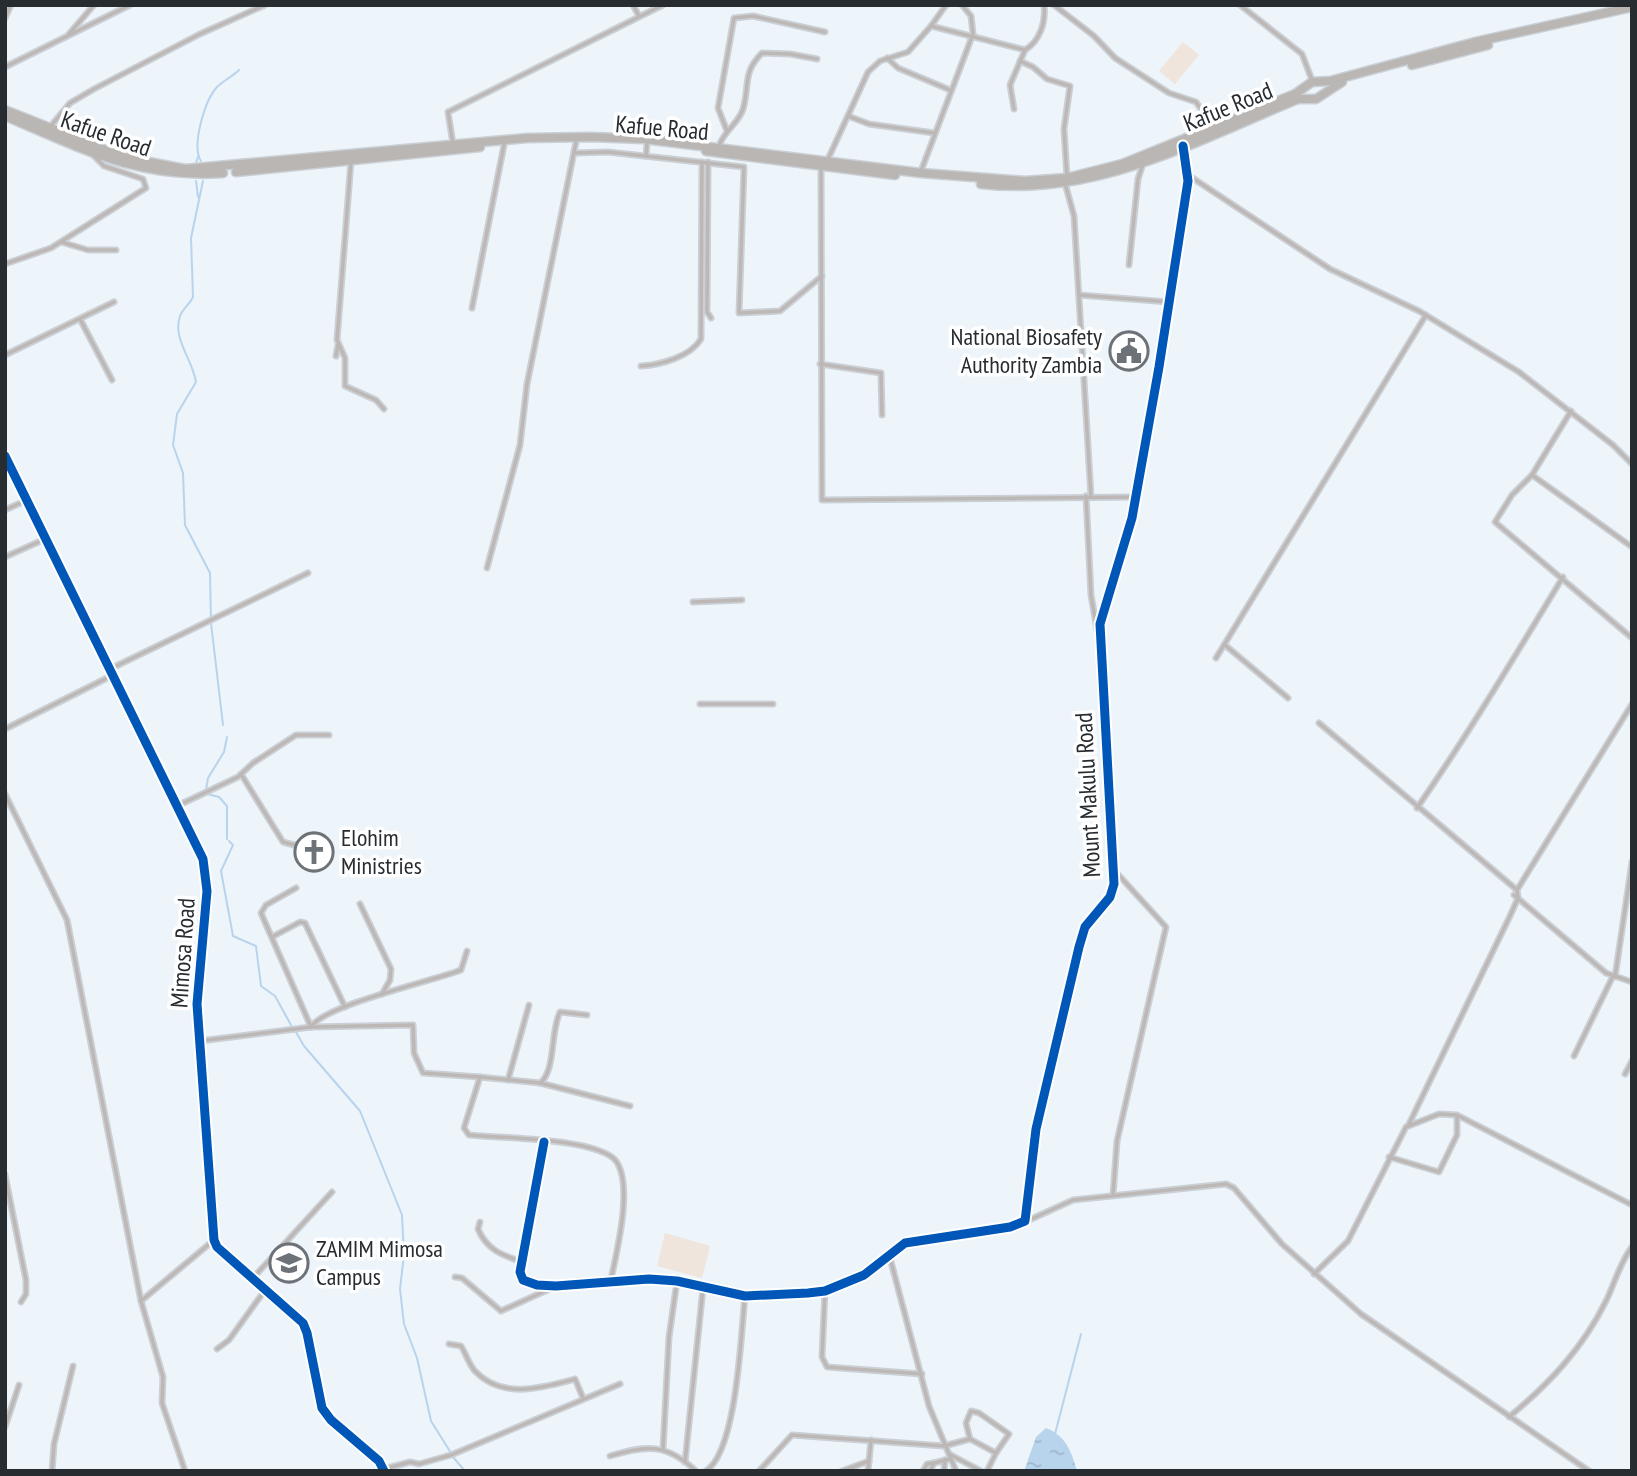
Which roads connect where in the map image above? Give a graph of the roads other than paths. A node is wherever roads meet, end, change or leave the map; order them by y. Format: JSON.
{"nodes":[{"id":1,"x":11,"y":5,"type":"edge"},
{"id":2,"x":94,"y":5,"type":"edge"},
{"id":3,"x":130,"y":5,"type":"edge"},
{"id":4,"x":265,"y":5,"type":"edge"},
{"id":5,"x":634,"y":5,"type":"edge"},
{"id":6,"x":663,"y":5,"type":"edge"},
{"id":7,"x":946,"y":5,"type":"edge"},
{"id":8,"x":962,"y":5,"type":"edge"},
{"id":9,"x":1044,"y":5,"type":"edge"},
{"id":10,"x":1054,"y":5,"type":"edge"},
{"id":11,"x":1240,"y":5,"type":"edge"},
{"id":12,"x":1624,"y":9,"type":"edge"},
{"id":13,"x":639,"y":16,"type":"junction"},
{"id":14,"x":5,"y":18,"type":"edge"},
{"id":15,"x":931,"y":26,"type":"junction"},
{"id":16,"x":825,"y":32,"type":"dead end"},
{"id":17,"x":973,"y":34,"type":"junction"},
{"id":18,"x":68,"y":36,"type":"junction"},
{"id":19,"x":1025,"y":50,"type":"junction"},
{"id":20,"x":887,"y":58,"type":"junction"},
{"id":21,"x":817,"y":60,"type":"dead end"},
{"id":22,"x":1020,"y":61,"type":"junction"},
{"id":23,"x":5,"y":68,"type":"edge"},
{"id":24,"x":1312,"y":83,"type":"junction"},
{"id":25,"x":950,"y":91,"type":"junction"},
{"id":26,"x":1321,"y":96,"type":"junction"},
{"id":27,"x":1310,"y":98,"type":"junction"},
{"id":28,"x":1014,"y":108,"type":"dead end"},
{"id":29,"x":5,"y":110,"type":"edge"},
{"id":30,"x":5,"y":116,"type":"edge"},
{"id":31,"x":848,"y":116,"type":"junction"},
{"id":32,"x":1213,"y":127,"type":"junction"},
{"id":33,"x":49,"y":128,"type":"junction"},
{"id":34,"x":727,"y":131,"type":"junction"},
{"id":35,"x":934,"y":133,"type":"junction"},
{"id":36,"x":576,"y":142,"type":"junction"},
{"id":37,"x":453,"y":144,"type":"junction"},
{"id":38,"x":647,"y":144,"type":"junction"},
{"id":39,"x":504,"y":145,"type":"junction"},
{"id":40,"x":1183,"y":146,"type":"junction"},
{"id":41,"x":718,"y":147,"type":"junction"},
{"id":42,"x":706,"y":151,"type":"junction"},
{"id":43,"x":91,"y":152,"type":"junction"},
{"id":44,"x":574,"y":153,"type":"junction"},
{"id":45,"x":646,"y":156,"type":"junction"},
{"id":46,"x":351,"y":161,"type":"junction"},
{"id":47,"x":705,"y":162,"type":"junction"},
{"id":48,"x":1143,"y":163,"type":"junction"},
{"id":49,"x":825,"y":164,"type":"junction"},
{"id":50,"x":921,"y":173,"type":"junction"},
{"id":51,"x":1188,"y":175,"type":"junction"},
{"id":52,"x":1066,"y":180,"type":"junction"},
{"id":53,"x":61,"y":242,"type":"junction"},
{"id":54,"x":116,"y":250,"type":"dead end"},
{"id":55,"x":5,"y":264,"type":"edge"},
{"id":56,"x":1129,"y":265,"type":"dead end"},
{"id":57,"x":822,"y":275,"type":"junction"},
{"id":58,"x":1079,"y":295,"type":"junction"},
{"id":59,"x":114,"y":302,"type":"dead end"},
{"id":60,"x":1169,"y":302,"type":"junction"},
{"id":61,"x":472,"y":308,"type":"dead end"},
{"id":62,"x":1426,"y":316,"type":"junction"},
{"id":63,"x":711,"y":318,"type":"dead end"},
{"id":64,"x":80,"y":319,"type":"junction"},
{"id":65,"x":338,"y":344,"type":"junction"},
{"id":66,"x":5,"y":355,"type":"edge"},
{"id":67,"x":336,"y":356,"type":"dead end"},
{"id":68,"x":820,"y":364,"type":"junction"},
{"id":69,"x":641,"y":366,"type":"dead end"},
{"id":70,"x":113,"y":380,"type":"dead end"},
{"id":71,"x":384,"y":409,"type":"dead end"},
{"id":72,"x":1571,"y":411,"type":"junction"},
{"id":73,"x":883,"y":415,"type":"dead end"},
{"id":74,"x":5,"y":456,"type":"edge"},
{"id":75,"x":1632,"y":464,"type":"edge"},
{"id":76,"x":1531,"y":474,"type":"junction"},
{"id":77,"x":1088,"y":496,"type":"junction"},
{"id":78,"x":1136,"y":497,"type":"junction"},
{"id":79,"x":27,"y":500,"type":"junction"},
{"id":80,"x":5,"y":510,"type":"edge"},
{"id":81,"x":46,"y":538,"type":"junction"},
{"id":82,"x":1632,"y":547,"type":"edge"},
{"id":83,"x":5,"y":557,"type":"edge"},
{"id":84,"x":486,"y":568,"type":"dead end"},
{"id":85,"x":309,"y":573,"type":"dead end"},
{"id":86,"x":1563,"y":578,"type":"junction"},
{"id":87,"x":742,"y":600,"type":"dead end"},
{"id":88,"x":693,"y":602,"type":"dead end"},
{"id":89,"x":1632,"y":638,"type":"edge"},
{"id":90,"x":1099,"y":642,"type":"junction"},
{"id":91,"x":1225,"y":645,"type":"junction"},
{"id":92,"x":1216,"y":658,"type":"dead end"},
{"id":93,"x":112,"y":672,"type":"junction"},
{"id":94,"x":1288,"y":698,"type":"dead end"},
{"id":95,"x":700,"y":704,"type":"dead end"},
{"id":96,"x":773,"y":704,"type":"dead end"},
{"id":97,"x":1632,"y":704,"type":"edge"},
{"id":98,"x":1319,"y":723,"type":"dead end"},
{"id":99,"x":5,"y":729,"type":"edge"},
{"id":100,"x":329,"y":735,"type":"dead end"},
{"id":101,"x":242,"y":774,"type":"junction"},
{"id":102,"x":5,"y":794,"type":"edge"},
{"id":103,"x":177,"y":806,"type":"junction"},
{"id":104,"x":1417,"y":808,"type":"junction"},
{"id":105,"x":310,"y":841,"type":"dead end"},
{"id":106,"x":1632,"y":862,"type":"edge"},
{"id":107,"x":1114,"y":870,"type":"junction"},
{"id":108,"x":296,"y":888,"type":"dead end"},
{"id":109,"x":1516,"y":895,"type":"junction"},
{"id":110,"x":360,"y":904,"type":"dead end"},
{"id":111,"x":272,"y":937,"type":"junction"},
{"id":112,"x":467,"y":951,"type":"dead end"},
{"id":113,"x":1614,"y":977,"type":"junction"},
{"id":114,"x":1632,"y":982,"type":"edge"},
{"id":115,"x":381,"y":995,"type":"junction"},
{"id":116,"x":529,"y":1004,"type":"dead end"},
{"id":117,"x":345,"y":1007,"type":"junction"},
{"id":118,"x":587,"y":1015,"type":"dead end"},
{"id":119,"x":311,"y":1027,"type":"junction"},
{"id":120,"x":198,"y":1041,"type":"junction"},
{"id":121,"x":1574,"y":1056,"type":"dead end"},
{"id":122,"x":1632,"y":1061,"type":"edge"},
{"id":123,"x":1625,"y":1074,"type":"dead end"},
{"id":124,"x":480,"y":1077,"type":"junction"},
{"id":125,"x":508,"y":1080,"type":"junction"},
{"id":126,"x":540,"y":1083,"type":"junction"},
{"id":127,"x":630,"y":1105,"type":"dead end"},
{"id":128,"x":1457,"y":1115,"type":"junction"},
{"id":129,"x":1409,"y":1124,"type":"junction"},
{"id":130,"x":544,"y":1142,"type":"junction"},
{"id":131,"x":1389,"y":1157,"type":"junction"},
{"id":132,"x":5,"y":1175,"type":"edge"},
{"id":133,"x":332,"y":1192,"type":"dead end"},
{"id":134,"x":1113,"y":1195,"type":"junction"},
{"id":135,"x":8,"y":1200,"type":"edge"},
{"id":136,"x":1632,"y":1205,"type":"edge"},
{"id":137,"x":480,"y":1222,"type":"dead end"},
{"id":138,"x":1025,"y":1222,"type":"junction"},
{"id":139,"x":214,"y":1240,"type":"junction"},
{"id":140,"x":1632,"y":1247,"type":"edge"},
{"id":141,"x":889,"y":1254,"type":"junction"},
{"id":142,"x":522,"y":1262,"type":"junction"},
{"id":143,"x":1314,"y":1274,"type":"junction"},
{"id":144,"x":455,"y":1277,"type":"dead end"},
{"id":145,"x":252,"y":1279,"type":"junction"},
{"id":146,"x":677,"y":1281,"type":"junction"},
{"id":147,"x":610,"y":1284,"type":"junction"},
{"id":148,"x":556,"y":1286,"type":"junction"},
{"id":149,"x":703,"y":1288,"type":"junction"},
{"id":150,"x":265,"y":1290,"type":"junction"},
{"id":151,"x":825,"y":1291,"type":"junction"},
{"id":152,"x":745,"y":1296,"type":"junction"},
{"id":153,"x":141,"y":1301,"type":"junction"},
{"id":154,"x":20,"y":1302,"type":"dead end"},
{"id":155,"x":449,"y":1344,"type":"dead end"},
{"id":156,"x":217,"y":1349,"type":"dead end"},
{"id":157,"x":73,"y":1366,"type":"dead end"},
{"id":158,"x":922,"y":1374,"type":"junction"},
{"id":159,"x":620,"y":1384,"type":"dead end"},
{"id":160,"x":19,"y":1385,"type":"dead end"},
{"id":161,"x":583,"y":1399,"type":"junction"},
{"id":162,"x":5,"y":1402,"type":"edge"},
{"id":163,"x":13,"y":1404,"type":"junction"},
{"id":164,"x":1509,"y":1417,"type":"junction"},
{"id":165,"x":5,"y":1427,"type":"edge"},
{"id":166,"x":970,"y":1439,"type":"junction"},
{"id":167,"x":871,"y":1440,"type":"junction"},
{"id":168,"x":944,"y":1446,"type":"junction"},
{"id":169,"x":663,"y":1449,"type":"junction"},
{"id":170,"x":947,"y":1453,"type":"junction"},
{"id":171,"x":996,"y":1453,"type":"junction"},
{"id":172,"x":610,"y":1457,"type":"dead end"},
{"id":173,"x":948,"y":1460,"type":"junction"},
{"id":174,"x":869,"y":1461,"type":"junction"},
{"id":175,"x":685,"y":1462,"type":"junction"},
{"id":176,"x":933,"y":1464,"type":"junction"},
{"id":177,"x":384,"y":1470,"type":"edge"},
{"id":178,"x":51,"y":1471,"type":"edge"},
{"id":179,"x":184,"y":1471,"type":"edge"},
{"id":180,"x":696,"y":1471,"type":"edge"},
{"id":181,"x":707,"y":1471,"type":"edge"},
{"id":182,"x":759,"y":1471,"type":"edge"},
{"id":183,"x":842,"y":1471,"type":"edge"},
{"id":184,"x":868,"y":1471,"type":"edge"},
{"id":185,"x":923,"y":1471,"type":"edge"},
{"id":186,"x":930,"y":1471,"type":"edge"},
{"id":187,"x":944,"y":1471,"type":"edge"},
{"id":188,"x":956,"y":1471,"type":"edge"},
{"id":189,"x":981,"y":1471,"type":"edge"},
{"id":190,"x":987,"y":1471,"type":"edge"},
{"id":191,"x":1589,"y":1471,"type":"edge"}],
"edges":[{"from":1,"to":14,"type":"street"},
{"from":2,"to":18,"type":"street"},
{"from":3,"to":18,"type":"street"},
{"from":4,"to":33,"type":"street"},
{"from":5,"to":13,"type":"street"},
{"from":6,"to":13,"type":"street"},
{"from":7,"to":15,"type":"street"},
{"from":8,"to":17,"type":"street"},
{"from":9,"to":19,"type":"street"},
{"from":10,"to":32,"type":"street"},
{"from":11,"to":24,"type":"street"},
{"from":12,"to":24,"type":"highway","name":"Kafue Road"},
{"from":12,"to":26,"type":"highway","name":"Kafue Road"},
{"from":13,"to":37,"type":"street"},
{"from":15,"to":17,"type":"street"},
{"from":15,"to":20,"type":"street"},
{"from":16,"to":34,"type":"street"},
{"from":17,"to":19,"type":"street"},
{"from":17,"to":25,"type":"street"},
{"from":18,"to":23,"type":"street"},
{"from":19,"to":22,"type":"street"},
{"from":20,"to":25,"type":"street"},
{"from":20,"to":31,"type":"street"},
{"from":21,"to":34,"type":"street"},
{"from":22,"to":28,"type":"street"},
{"from":22,"to":52,"type":"street"},
{"from":24,"to":26,"type":"highway"},
{"from":24,"to":27,"type":"highway"},
{"from":24,"to":32,"type":"highway","name":"Kafue Road"},
{"from":25,"to":35,"type":"street"},
{"from":26,"to":27,"type":"highway","name":"Kafue Road"},
{"from":27,"to":40,"type":"highway","name":"Kafue Road"},
{"from":29,"to":33,"type":"highway","name":"Kafue Road"},
{"from":30,"to":43,"type":"highway","name":"Kafue Road"},
{"from":31,"to":35,"type":"street"},
{"from":31,"to":49,"type":"street"},
{"from":32,"to":52,"type":"highway","name":"Kafue Road"},
{"from":33,"to":37,"type":"highway","name":"Kafue Road"},
{"from":34,"to":41,"type":"street"},
{"from":35,"to":50,"type":"street"},
{"from":36,"to":38,"type":"highway","name":"Kafue Road"},
{"from":36,"to":39,"type":"highway","name":"Kafue Road"},
{"from":36,"to":44,"type":"street"},
{"from":37,"to":41,"type":"highway","name":"Kafue Road"},
{"from":38,"to":42,"type":"highway","name":"Kafue Road"},
{"from":38,"to":45,"type":"street"},
{"from":39,"to":46,"type":"highway","name":"Kafue Road"},
{"from":39,"to":61,"type":"street"},
{"from":40,"to":48,"type":"highway","name":"Kafue Road"},
{"from":40,"to":51,"type":"street","name":"Mount Makulu Road"},
{"from":41,"to":49,"type":"highway","name":"Kafue Road"},
{"from":42,"to":47,"type":"street"},
{"from":42,"to":49,"type":"highway","name":"Kafue Road"},
{"from":43,"to":46,"type":"highway","name":"Kafue Road"},
{"from":43,"to":53,"type":"street"},
{"from":44,"to":45,"type":"street"},
{"from":44,"to":84,"type":"street"},
{"from":45,"to":47,"type":"street"},
{"from":46,"to":65,"type":"street"},
{"from":47,"to":57,"type":"street"},
{"from":47,"to":63,"type":"street"},
{"from":47,"to":69,"type":"street"},
{"from":48,"to":52,"type":"highway","name":"Kafue Road"},
{"from":48,"to":56,"type":"street"},
{"from":49,"to":50,"type":"highway","name":"Kafue Road"},
{"from":49,"to":52,"type":"highway","name":"Kafue Road"},
{"from":49,"to":57,"type":"street"},
{"from":50,"to":52,"type":"highway","name":"Kafue Road"},
{"from":51,"to":60,"type":"street","name":"Mount Makulu Road"},
{"from":51,"to":62,"type":"street"},
{"from":52,"to":58,"type":"street"},
{"from":53,"to":54,"type":"street"},
{"from":53,"to":55,"type":"street"},
{"from":57,"to":68,"type":"street"},
{"from":58,"to":60,"type":"street"},
{"from":58,"to":77,"type":"street"},
{"from":59,"to":64,"type":"street"},
{"from":60,"to":78,"type":"street","name":"Mount Makulu Road"},
{"from":62,"to":72,"type":"street"},
{"from":62,"to":91,"type":"street"},
{"from":64,"to":66,"type":"street"},
{"from":64,"to":70,"type":"street"},
{"from":65,"to":67,"type":"street"},
{"from":65,"to":71,"type":"street"},
{"from":68,"to":73,"type":"street"},
{"from":68,"to":77,"type":"street"},
{"from":72,"to":75,"type":"street"},
{"from":72,"to":76,"type":"street"},
{"from":74,"to":79,"type":"street","name":"Mimosa Road"},
{"from":76,"to":82,"type":"street"},
{"from":76,"to":86,"type":"street"},
{"from":77,"to":78,"type":"street"},
{"from":77,"to":90,"type":"street"},
{"from":78,"to":90,"type":"street","name":"Mount Makulu Road"},
{"from":79,"to":80,"type":"street"},
{"from":79,"to":81,"type":"street","name":"Mimosa Road"},
{"from":81,"to":83,"type":"street"},
{"from":81,"to":93,"type":"street","name":"Mimosa Road"},
{"from":85,"to":93,"type":"street"},
{"from":86,"to":89,"type":"street"},
{"from":86,"to":104,"type":"street"},
{"from":87,"to":88,"type":"street"},
{"from":90,"to":107,"type":"street","name":"Mount Makulu Road"},
{"from":91,"to":92,"type":"street"},
{"from":91,"to":94,"type":"street"},
{"from":93,"to":99,"type":"street"},
{"from":93,"to":103,"type":"street","name":"Mimosa Road"},
{"from":95,"to":96,"type":"street"},
{"from":97,"to":109,"type":"street"},
{"from":98,"to":104,"type":"street"},
{"from":100,"to":101,"type":"street"},
{"from":101,"to":103,"type":"street"},
{"from":101,"to":105,"type":"street"},
{"from":102,"to":153,"type":"street"},
{"from":103,"to":120,"type":"street","name":"Mimosa Road"},
{"from":104,"to":109,"type":"street"},
{"from":106,"to":113,"type":"street"},
{"from":107,"to":134,"type":"street"},
{"from":107,"to":138,"type":"street","name":"Mount Makulu Road"},
{"from":108,"to":111,"type":"street"},
{"from":109,"to":113,"type":"street"},
{"from":109,"to":129,"type":"street"},
{"from":110,"to":115,"type":"street"},
{"from":111,"to":117,"type":"street"},
{"from":111,"to":119,"type":"street"},
{"from":112,"to":115,"type":"street"},
{"from":113,"to":114,"type":"street"},
{"from":113,"to":121,"type":"street"},
{"from":115,"to":117,"type":"street"},
{"from":116,"to":125,"type":"street"},
{"from":117,"to":119,"type":"street"},
{"from":118,"to":126,"type":"street"},
{"from":119,"to":120,"type":"street"},
{"from":119,"to":124,"type":"street"},
{"from":120,"to":139,"type":"street","name":"Mimosa Road"},
{"from":122,"to":123,"type":"street"},
{"from":124,"to":125,"type":"street"},
{"from":124,"to":130,"type":"street"},
{"from":125,"to":126,"type":"street"},
{"from":126,"to":127,"type":"street"},
{"from":128,"to":129,"type":"street"},
{"from":128,"to":131,"type":"street"},
{"from":128,"to":136,"type":"street"},
{"from":129,"to":131,"type":"street"},
{"from":130,"to":142,"type":"street"},
{"from":130,"to":147,"type":"street"},
{"from":131,"to":143,"type":"street"},
{"from":132,"to":135,"type":"street"},
{"from":133,"to":145,"type":"street"},
{"from":134,"to":138,"type":"street"},
{"from":134,"to":143,"type":"street"},
{"from":135,"to":154,"type":"street"},
{"from":137,"to":142,"type":"street"},
{"from":138,"to":141,"type":"street"},
{"from":139,"to":145,"type":"street"},
{"from":139,"to":153,"type":"street"},
{"from":140,"to":164,"type":"street"},
{"from":141,"to":151,"type":"street"},
{"from":141,"to":158,"type":"street"},
{"from":142,"to":148,"type":"street"},
{"from":143,"to":164,"type":"street"},
{"from":144,"to":148,"type":"street"},
{"from":145,"to":150,"type":"street"},
{"from":146,"to":147,"type":"street"},
{"from":146,"to":149,"type":"street"},
{"from":146,"to":169,"type":"street"},
{"from":147,"to":148,"type":"street"},
{"from":149,"to":152,"type":"street"},
{"from":149,"to":175,"type":"street"},
{"from":150,"to":156,"type":"street"},
{"from":150,"to":177,"type":"street"},
{"from":151,"to":152,"type":"street"},
{"from":151,"to":158,"type":"street"},
{"from":152,"to":181,"type":"street"},
{"from":153,"to":179,"type":"street"},
{"from":155,"to":161,"type":"street"},
{"from":157,"to":178,"type":"street"},
{"from":158,"to":168,"type":"street"},
{"from":159,"to":161,"type":"street"},
{"from":160,"to":163,"type":"street"},
{"from":161,"to":177,"type":"street"},
{"from":162,"to":163,"type":"street"},
{"from":163,"to":165,"type":"street"},
{"from":164,"to":191,"type":"street"},
{"from":166,"to":168,"type":"street"},
{"from":166,"to":171,"type":"street"},
{"from":166,"to":171,"type":"street"},
{"from":167,"to":168,"type":"street"},
{"from":167,"to":174,"type":"street"},
{"from":167,"to":182,"type":"street"},
{"from":168,"to":170,"type":"street"},
{"from":169,"to":172,"type":"street"},
{"from":169,"to":175,"type":"street"},
{"from":170,"to":173,"type":"street"},
{"from":170,"to":189,"type":"street"},
{"from":171,"to":190,"type":"street"},
{"from":173,"to":176,"type":"street"},
{"from":173,"to":187,"type":"street"},
{"from":173,"to":188,"type":"street"},
{"from":174,"to":183,"type":"street"},
{"from":174,"to":184,"type":"street"},
{"from":175,"to":180,"type":"street"},
{"from":176,"to":185,"type":"street"},
{"from":176,"to":186,"type":"street"}]}
